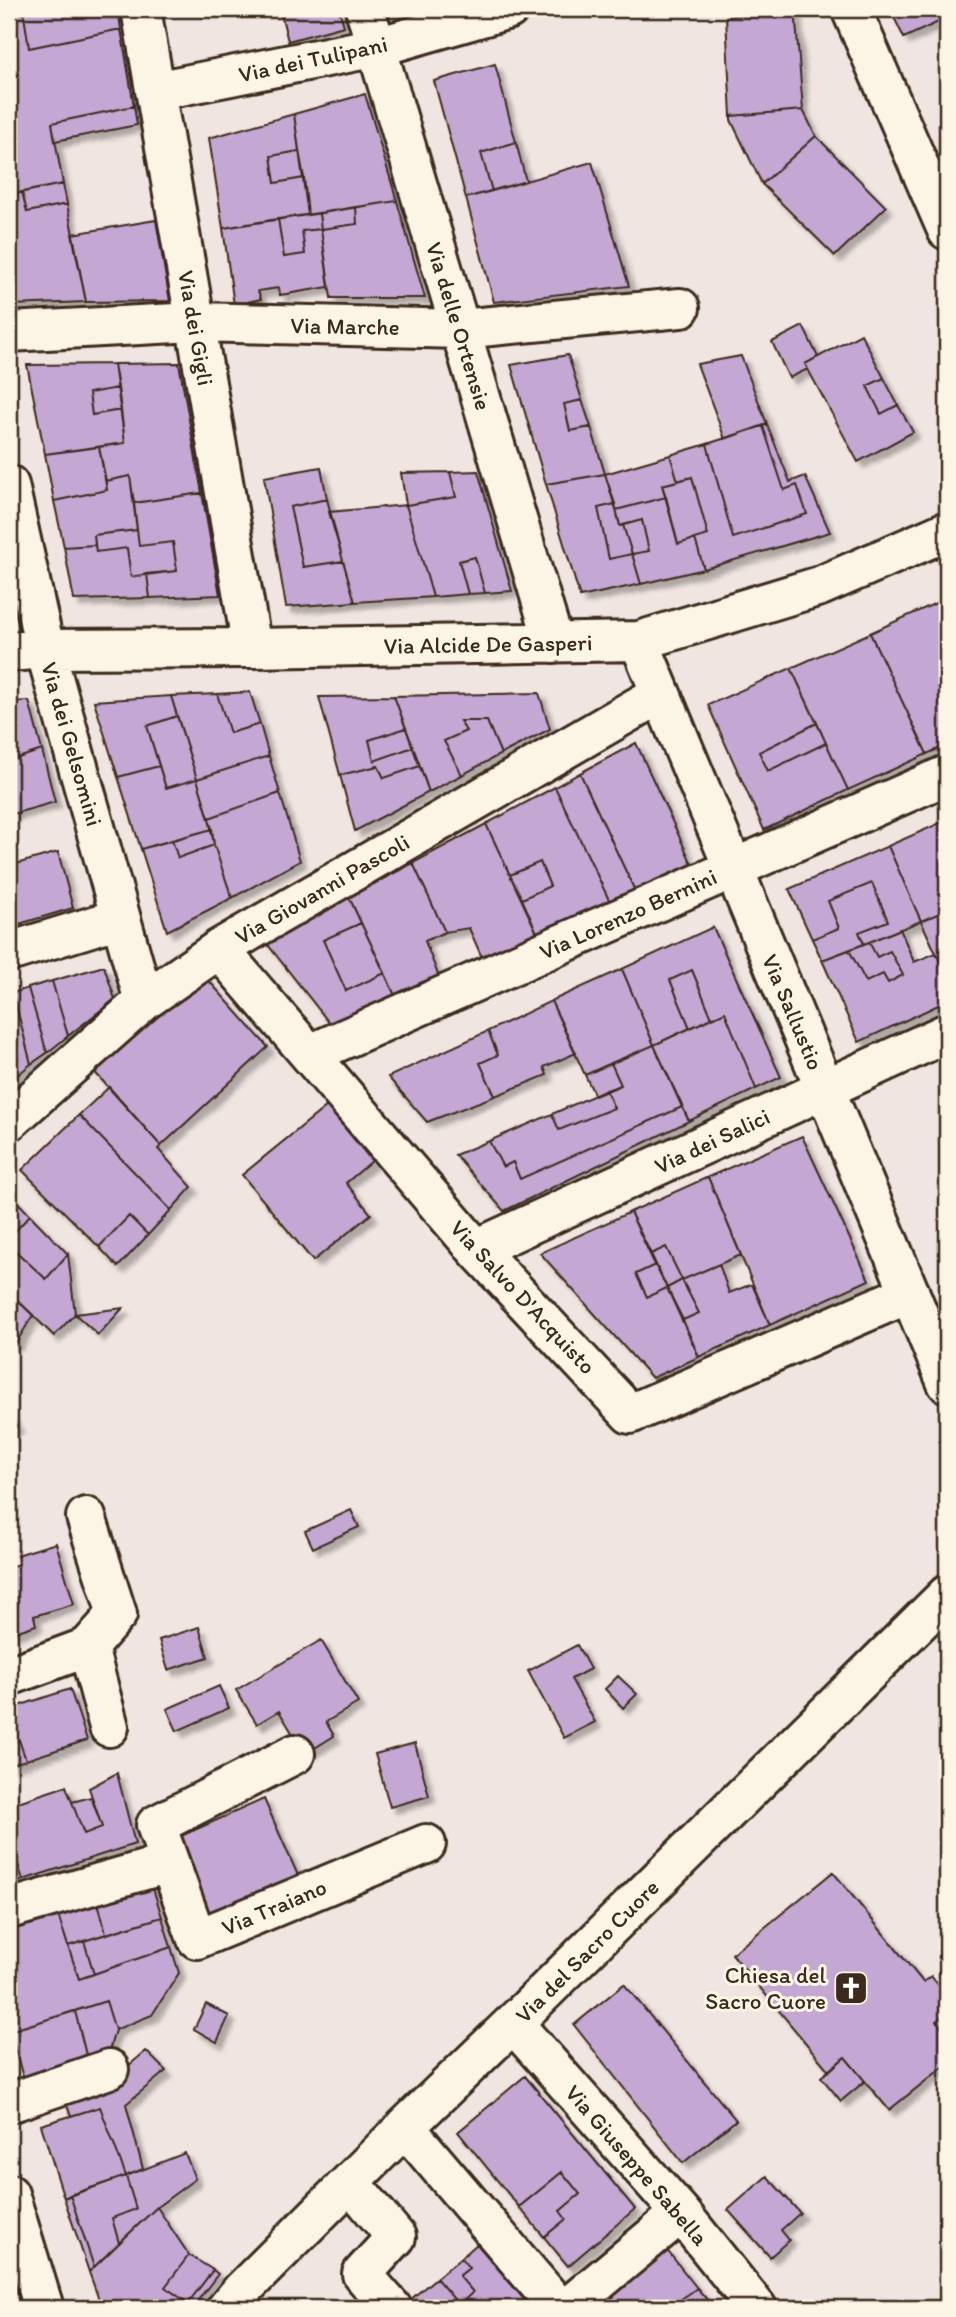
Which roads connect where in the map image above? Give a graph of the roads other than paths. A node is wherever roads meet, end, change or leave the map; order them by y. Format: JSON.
{"nodes":[{"id":1,"x":141,"y":9,"type":"edge"},
{"id":2,"x":365,"y":9,"type":"edge"},
{"id":3,"x":509,"y":9,"type":"edge"},
{"id":4,"x":851,"y":9,"type":"edge"},
{"id":5,"x":377,"y":47,"type":"junction"},
{"id":6,"x":155,"y":91,"type":"junction"},
{"id":7,"x":946,"y":224,"type":"edge"},
{"id":8,"x":680,"y":308,"type":"dead end"},
{"id":9,"x":195,"y":322,"type":"junction"},
{"id":10,"x":460,"y":329,"type":"junction"},
{"id":11,"x":9,"y":332,"type":"edge"},
{"id":12,"x":9,"y":485,"type":"edge"},
{"id":13,"x":947,"y":531,"type":"edge"},
{"id":14,"x":639,"y":641,"type":"junction"},
{"id":15,"x":554,"y":643,"type":"junction"},
{"id":16,"x":252,"y":648,"type":"junction"},
{"id":17,"x":27,"y":651,"type":"edge"},
{"id":18,"x":660,"y":694,"type":"junction"},
{"id":19,"x":947,"y":775,"type":"edge"},
{"id":20,"x":733,"y":868,"type":"junction"},
{"id":21,"x":120,"y":918,"type":"junction"},
{"id":22,"x":219,"y":949,"type":"junction"},
{"id":23,"x":9,"y":952,"type":"edge"},
{"id":24,"x":144,"y":1001,"type":"junction"},
{"id":25,"x":947,"y":1033,"type":"edge"},
{"id":26,"x":310,"y":1054,"type":"junction"},
{"id":27,"x":825,"y":1089,"type":"junction"},
{"id":28,"x":9,"y":1121,"type":"edge"},
{"id":29,"x":476,"y":1249,"type":"junction"},
{"id":30,"x":910,"y":1293,"type":"junction"},
{"id":31,"x":947,"y":1383,"type":"edge"},
{"id":32,"x":86,"y":1517,"type":"dead end"},
{"id":33,"x":947,"y":1595,"type":"edge"},
{"id":34,"x":88,"y":1647,"type":"junction"},
{"id":35,"x":9,"y":1676,"type":"edge"},
{"id":36,"x":109,"y":1727,"type":"dead end"},
{"id":37,"x":295,"y":1754,"type":"dead end"},
{"id":38,"x":426,"y":1844,"type":"dead end"},
{"id":39,"x":169,"y":1863,"type":"junction"},
{"id":40,"x":9,"y":1909,"type":"edge"},
{"id":41,"x":513,"y":2023,"type":"junction"},
{"id":42,"x":110,"y":2068,"type":"dead end"},
{"id":43,"x":9,"y":2102,"type":"edge"},
{"id":44,"x":405,"y":2127,"type":"junction"},
{"id":45,"x":351,"y":2183,"type":"junction"},
{"id":46,"x":9,"y":2194,"type":"edge"},
{"id":47,"x":681,"y":2213,"type":"junction"},
{"id":48,"x":20,"y":2279,"type":"edge"},
{"id":49,"x":44,"y":2308,"type":"edge"},
{"id":50,"x":227,"y":2308,"type":"edge"},
{"id":51,"x":392,"y":2308,"type":"edge"},
{"id":52,"x":559,"y":2308,"type":"edge"},
{"id":53,"x":567,"y":2308,"type":"edge"},
{"id":54,"x":757,"y":2308,"type":"edge"}],
"edges":[{"from":1,"to":6,"type":"street","name":"Via dei Gigli"},
{"from":2,"to":5,"type":"street","name":"Via delle Ortensie"},
{"from":3,"to":5,"type":"street","name":"Via dei Tulipani"},
{"from":4,"to":7,"type":"street"},
{"from":5,"to":6,"type":"street","name":"Via dei Tulipani"},
{"from":5,"to":10,"type":"street","name":"Via delle Ortensie"},
{"from":6,"to":9,"type":"street","name":"Via dei Gigli"},
{"from":8,"to":10,"type":"street","name":"Via Marche"},
{"from":9,"to":10,"type":"street","name":"Via Marche"},
{"from":9,"to":11,"type":"street","name":"Via Marche"},
{"from":9,"to":16,"type":"street","name":"Via dei Gigli"},
{"from":10,"to":15,"type":"street","name":"Via delle Ortensie"},
{"from":12,"to":17,"type":"street","name":"Via dei Gelsomini"},
{"from":13,"to":14,"type":"street","name":"Via Alcide De Gasperi"},
{"from":14,"to":15,"type":"street","name":"Via Alcide De Gasperi"},
{"from":14,"to":18,"type":"street","name":"Via Sallustio"},
{"from":15,"to":16,"type":"street","name":"Via Alcide De Gasperi"},
{"from":16,"to":17,"type":"street","name":"Via Alcide De Gasperi"},
{"from":17,"to":21,"type":"street","name":"Via dei Gelsomini"},
{"from":18,"to":20,"type":"street","name":"Via Sallustio"},
{"from":18,"to":22,"type":"street","name":"Via Giovanni Pascoli"},
{"from":19,"to":20,"type":"street","name":"Via Lorenzo Bernini"},
{"from":20,"to":26,"type":"street","name":"Via Lorenzo Bernini"},
{"from":20,"to":27,"type":"street","name":"Via Sallustio"},
{"from":21,"to":23,"type":"street"},
{"from":21,"to":24,"type":"street","name":"Via dei Gelsomini"},
{"from":22,"to":24,"type":"street","name":"Via Giovanni Pascoli"},
{"from":22,"to":26,"type":"street","name":"Via Salvo D'Acquisto"},
{"from":24,"to":28,"type":"street","name":"Via Giovanni Pascoli"},
{"from":25,"to":27,"type":"street","name":"Via dei Salici"},
{"from":26,"to":29,"type":"street","name":"Via Salvo D'Acquisto"},
{"from":27,"to":29,"type":"street","name":"Via dei Salici"},
{"from":27,"to":30,"type":"street","name":"Via Sallustio"},
{"from":29,"to":30,"type":"street","name":"Via Salvo D'Acquisto"},
{"from":30,"to":31,"type":"street","name":"Via Sallustio"},
{"from":32,"to":34,"type":"street"},
{"from":33,"to":41,"type":"street","name":"Via del Sacro Cuore"},
{"from":34,"to":35,"type":"street"},
{"from":34,"to":36,"type":"street"},
{"from":37,"to":39,"type":"street"},
{"from":38,"to":39,"type":"street","name":"Via Traiano"},
{"from":39,"to":40,"type":"street"},
{"from":41,"to":44,"type":"street","name":"Via del Sacro Cuore"},
{"from":41,"to":47,"type":"street","name":"Via Giuseppe Sabella"},
{"from":42,"to":43,"type":"street"},
{"from":44,"to":45,"type":"street","name":"Via del Sacro Cuore"},
{"from":44,"to":52,"type":"street"},
{"from":45,"to":50,"type":"street","name":"Via del Sacro Cuore"},
{"from":45,"to":51,"type":"street"},
{"from":46,"to":48,"type":"street"},
{"from":47,"to":53,"type":"street"},
{"from":47,"to":54,"type":"street","name":"Via Giuseppe Sabella"},
{"from":48,"to":49,"type":"street"}]}
